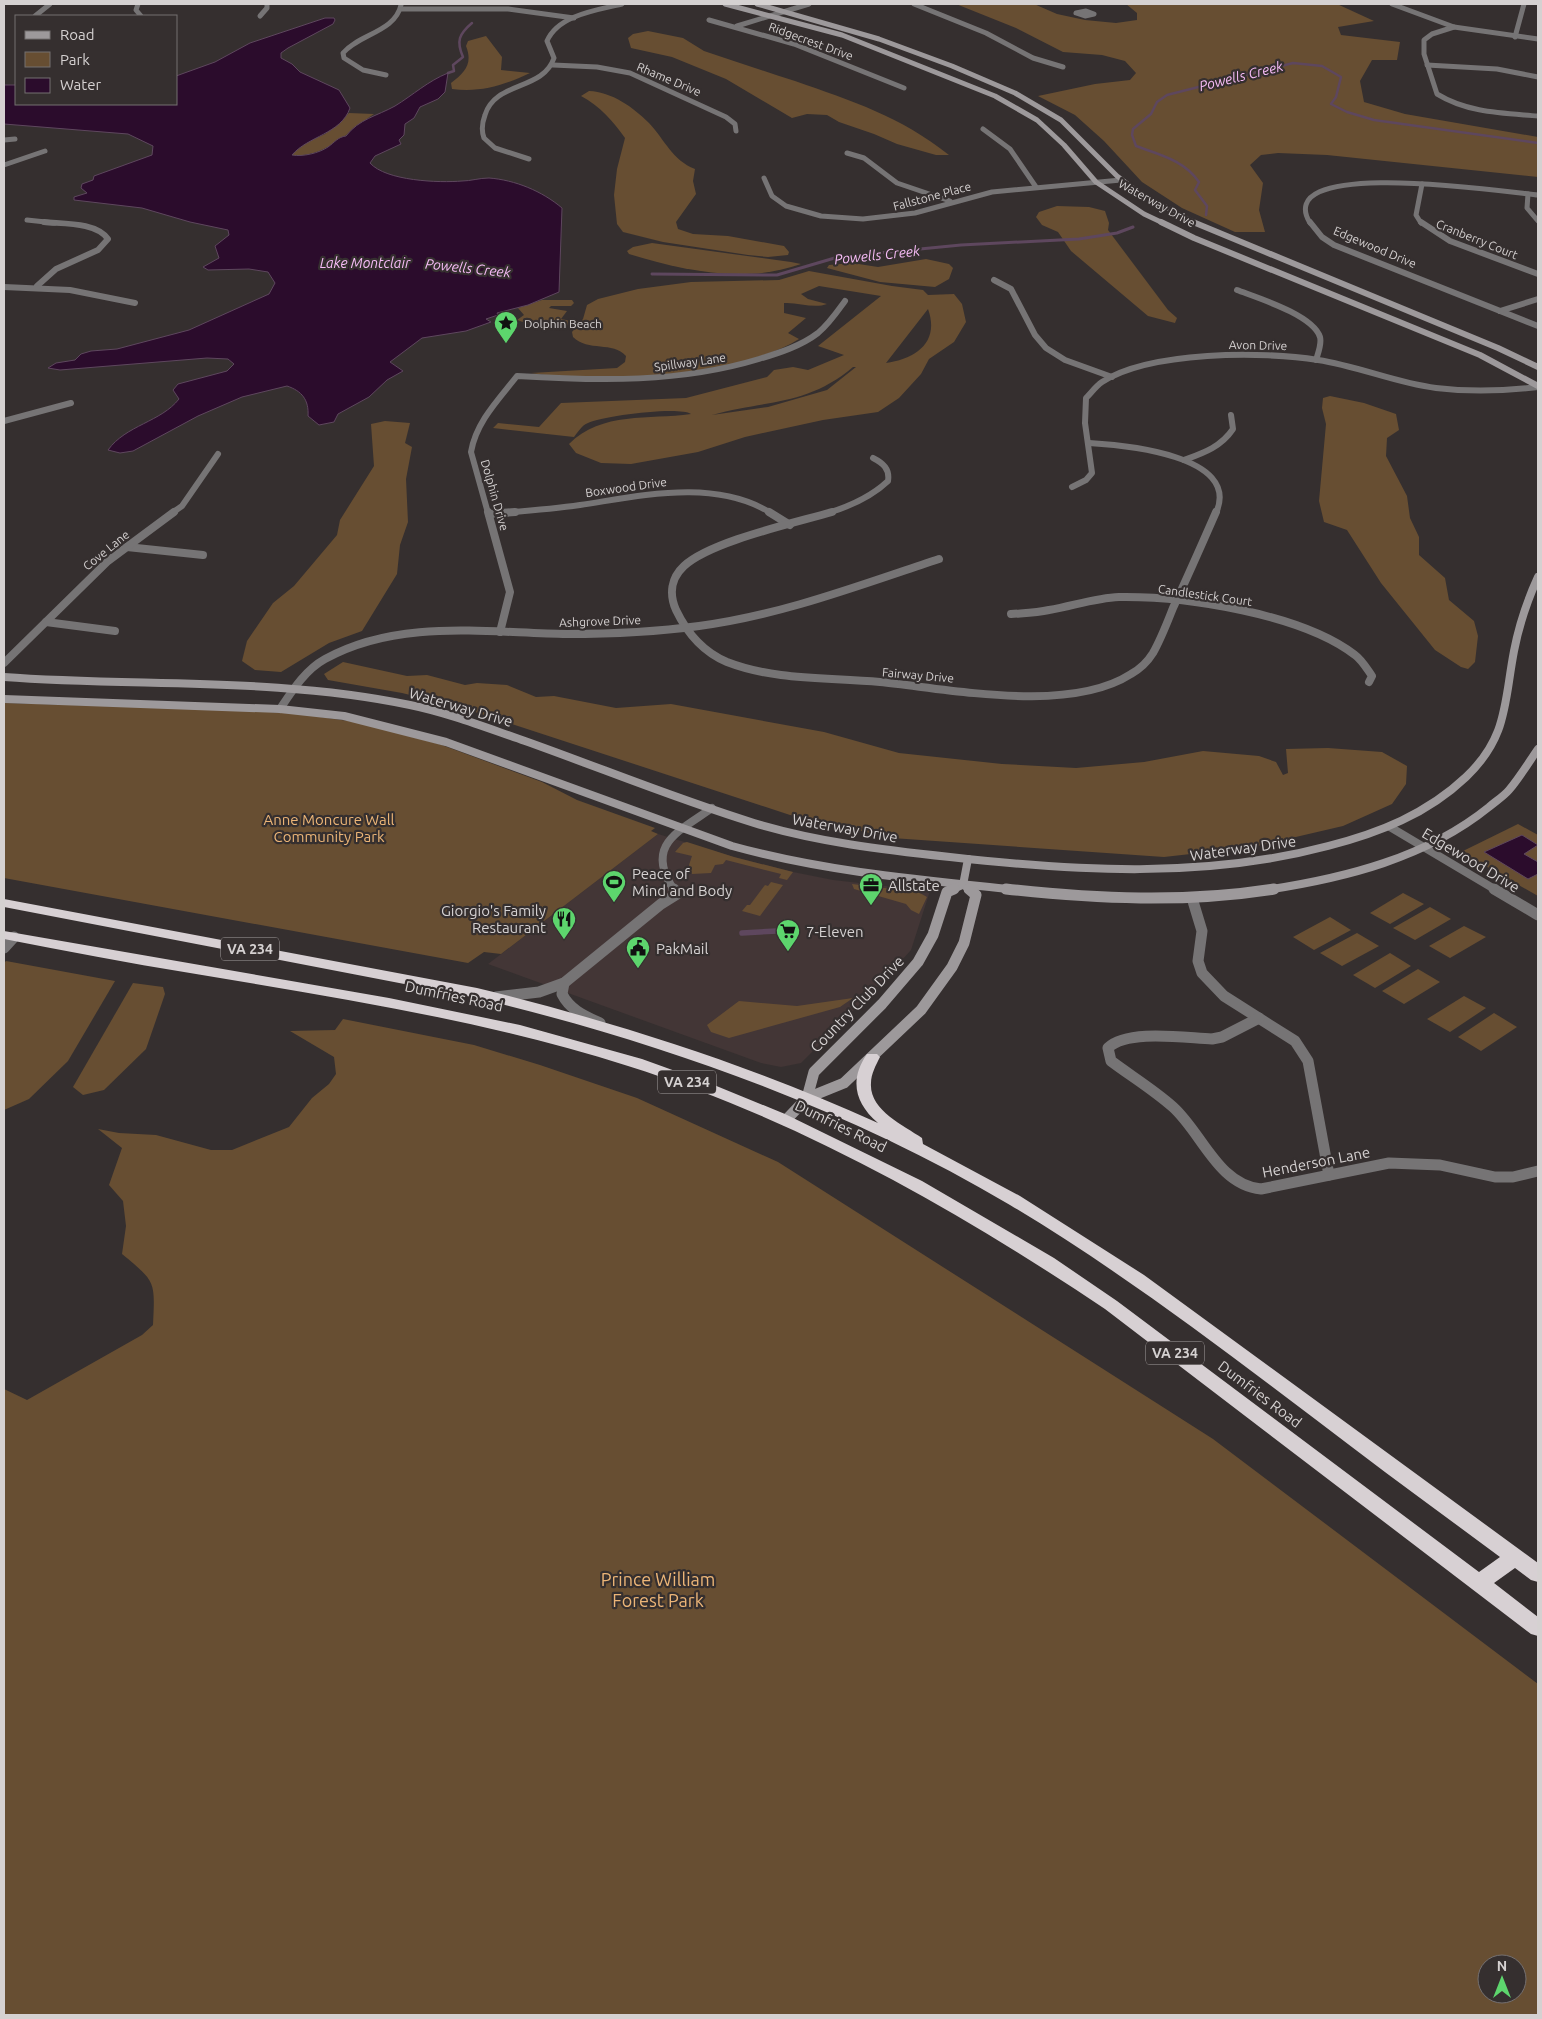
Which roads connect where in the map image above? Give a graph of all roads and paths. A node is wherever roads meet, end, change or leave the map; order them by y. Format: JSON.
{"nodes":[{"id":1,"x":50,"y":4,"type":"edge"},
{"id":2,"x":138,"y":4,"type":"edge"},
{"id":3,"x":267,"y":4,"type":"edge"},
{"id":4,"x":622,"y":4,"type":"edge"},
{"id":5,"x":725,"y":4,"type":"edge"},
{"id":6,"x":757,"y":4,"type":"edge"},
{"id":7,"x":809,"y":4,"type":"edge"},
{"id":8,"x":914,"y":4,"type":"edge"},
{"id":9,"x":1081,"y":4,"type":"edge"},
{"id":10,"x":1392,"y":4,"type":"edge"},
{"id":11,"x":1524,"y":4,"type":"edge"},
{"id":12,"x":483,"y":6,"type":"edge"},
{"id":13,"x":401,"y":7,"type":"edge"},
{"id":14,"x":787,"y":11,"type":"junction"},
{"id":15,"x":1094,"y":14,"type":"dead end"},
{"id":16,"x":36,"y":15,"type":"edge"},
{"id":17,"x":140,"y":15,"type":"edge"},
{"id":18,"x":773,"y":15,"type":"junction"},
{"id":19,"x":260,"y":16,"type":"dead end"},
{"id":20,"x":574,"y":18,"type":"junction"},
{"id":21,"x":709,"y":20,"type":"dead end"},
{"id":22,"x":736,"y":26,"type":"junction"},
{"id":23,"x":1454,"y":27,"type":"junction"},
{"id":24,"x":1516,"y":37,"type":"junction"},
{"id":25,"x":1538,"y":39,"type":"edge"},
{"id":26,"x":552,"y":65,"type":"junction"},
{"id":27,"x":1427,"y":65,"type":"junction"},
{"id":28,"x":1063,"y":67,"type":"dead end"},
{"id":29,"x":386,"y":76,"type":"dead end"},
{"id":30,"x":1538,"y":78,"type":"edge"},
{"id":31,"x":904,"y":88,"type":"dead end"},
{"id":32,"x":1538,"y":116,"type":"edge"},
{"id":33,"x":983,"y":129,"type":"dead end"},
{"id":34,"x":736,"y":131,"type":"dead end"},
{"id":35,"x":14,"y":139,"type":"dead end"},
{"id":36,"x":4,"y":140,"type":"edge"},
{"id":37,"x":45,"y":151,"type":"dead end"},
{"id":38,"x":848,"y":153,"type":"dead end"},
{"id":39,"x":529,"y":159,"type":"dead end"},
{"id":40,"x":4,"y":165,"type":"edge"},
{"id":41,"x":764,"y":178,"type":"dead end"},
{"id":42,"x":1121,"y":180,"type":"junction"},
{"id":43,"x":1096,"y":182,"type":"junction"},
{"id":44,"x":1422,"y":184,"type":"junction"},
{"id":45,"x":1036,"y":187,"type":"junction"},
{"id":46,"x":1528,"y":194,"type":"junction"},
{"id":47,"x":1538,"y":195,"type":"edge"},
{"id":48,"x":950,"y":201,"type":"junction"},
{"id":49,"x":27,"y":220,"type":"dead end"},
{"id":50,"x":1538,"y":221,"type":"edge"},
{"id":51,"x":1538,"y":274,"type":"edge"},
{"id":52,"x":994,"y":280,"type":"dead end"},
{"id":53,"x":37,"y":286,"type":"junction"},
{"id":54,"x":4,"y":287,"type":"edge"},
{"id":55,"x":1237,"y":290,"type":"dead end"},
{"id":56,"x":1538,"y":300,"type":"edge"},
{"id":57,"x":845,"y":301,"type":"dead end"},
{"id":58,"x":135,"y":303,"type":"dead end"},
{"id":59,"x":1500,"y":311,"type":"junction"},
{"id":60,"x":1538,"y":326,"type":"edge"},
{"id":61,"x":1316,"y":360,"type":"junction"},
{"id":62,"x":1538,"y":367,"type":"edge"},
{"id":63,"x":517,"y":376,"type":"joint"},
{"id":64,"x":1112,"y":377,"type":"junction"},
{"id":65,"x":1538,"y":387,"type":"edge"},
{"id":66,"x":71,"y":403,"type":"dead end"},
{"id":67,"x":1231,"y":415,"type":"dead end"},
{"id":68,"x":4,"y":421,"type":"edge"},
{"id":69,"x":1089,"y":443,"type":"junction"},
{"id":70,"x":218,"y":454,"type":"dead end"},
{"id":71,"x":873,"y":458,"type":"dead end"},
{"id":72,"x":1184,"y":460,"type":"junction"},
{"id":73,"x":1072,"y":487,"type":"dead end"},
{"id":74,"x":489,"y":514,"type":"junction"},
{"id":75,"x":790,"y":525,"type":"junction"},
{"id":76,"x":127,"y":546,"type":"junction"},
{"id":77,"x":203,"y":555,"type":"dead end"},
{"id":78,"x":939,"y":559,"type":"dead end"},
{"id":79,"x":1538,"y":577,"type":"edge"},
{"id":80,"x":1176,"y":601,"type":"junction"},
{"id":81,"x":1011,"y":614,"type":"dead end"},
{"id":82,"x":46,"y":622,"type":"junction"},
{"id":83,"x":686,"y":627,"type":"junction"},
{"id":84,"x":115,"y":630,"type":"dead end"},
{"id":85,"x":500,"y":632,"type":"junction"},
{"id":86,"x":4,"y":663,"type":"edge"},
{"id":87,"x":4,"y":677,"type":"edge"},
{"id":88,"x":1369,"y":682,"type":"dead end"},
{"id":89,"x":294,"y":688,"type":"junction"},
{"id":90,"x":4,"y":699,"type":"edge"},
{"id":91,"x":280,"y":709,"type":"junction"},
{"id":92,"x":1538,"y":749,"type":"edge"},
{"id":93,"x":712,"y":808,"type":"junction"},
{"id":94,"x":1390,"y":827,"type":"junction"},
{"id":95,"x":684,"y":828,"type":"junction"},
{"id":96,"x":1424,"y":847,"type":"junction"},
{"id":97,"x":968,"y":859,"type":"junction"},
{"id":98,"x":963,"y":885,"type":"junction"},
{"id":99,"x":1192,"y":898,"type":"junction"},
{"id":100,"x":4,"y":903,"type":"edge"},
{"id":101,"x":1538,"y":915,"type":"edge"},
{"id":102,"x":7,"y":940,"type":"edge"},
{"id":103,"x":564,"y":982,"type":"junction"},
{"id":104,"x":495,"y":997,"type":"junction"},
{"id":105,"x":1259,"y":1018,"type":"junction"},
{"id":106,"x":600,"y":1023,"type":"junction"},
{"id":107,"x":872,"y":1057,"type":"junction"},
{"id":108,"x":807,"y":1098,"type":"junction"},
{"id":109,"x":786,"y":1120,"type":"junction"},
{"id":110,"x":941,"y":1161,"type":"junction"},
{"id":111,"x":1538,"y":1171,"type":"edge"},
{"id":112,"x":1329,"y":1176,"type":"junction"},
{"id":113,"x":1515,"y":1557,"type":"junction"},
{"id":114,"x":1538,"y":1574,"type":"edge"},
{"id":115,"x":1479,"y":1583,"type":"junction"},
{"id":116,"x":1538,"y":1628,"type":"edge"}],
"edges":[{"from":1,"to":16,"type":"street"},
{"from":2,"to":17,"type":"street"},
{"from":3,"to":19,"type":"street"},
{"from":4,"to":20,"type":"street"},
{"from":5,"to":18,"type":"main road","name":"Waterway Drive"},
{"from":6,"to":14,"type":"main road","name":"Waterway Drive"},
{"from":7,"to":14,"type":"street"},
{"from":8,"to":28,"type":"street"},
{"from":9,"to":15,"type":"street"},
{"from":10,"to":23,"type":"street"},
{"from":11,"to":24,"type":"street"},
{"from":12,"to":13,"type":"street"},
{"from":12,"to":20,"type":"street"},
{"from":13,"to":29,"type":"street"},
{"from":14,"to":18,"type":"street"},
{"from":14,"to":42,"type":"main road","name":"Waterway Drive"},
{"from":18,"to":22,"type":"street"},
{"from":18,"to":43,"type":"main road","name":"Waterway Drive"},
{"from":20,"to":26,"type":"street"},
{"from":21,"to":22,"type":"street","name":"Ridgecrest Drive"},
{"from":22,"to":31,"type":"street","name":"Ridgecrest Drive"},
{"from":23,"to":24,"type":"street"},
{"from":23,"to":27,"type":"street"},
{"from":24,"to":25,"type":"street"},
{"from":26,"to":34,"type":"street","name":"Rhame Drive"},
{"from":26,"to":39,"type":"street"},
{"from":27,"to":30,"type":"street"},
{"from":27,"to":32,"type":"street"},
{"from":33,"to":45,"type":"street"},
{"from":35,"to":36,"type":"street"},
{"from":37,"to":40,"type":"street"},
{"from":38,"to":48,"type":"street"},
{"from":41,"to":48,"type":"street","name":"Fallstone Place"},
{"from":42,"to":43,"type":"street","name":"Fallstone Place"},
{"from":42,"to":62,"type":"main road","name":"Waterway Drive"},
{"from":43,"to":45,"type":"street","name":"Fallstone Place"},
{"from":43,"to":65,"type":"main road","name":"Waterway Drive"},
{"from":44,"to":46,"type":"street","name":"Edgewood Drive"},
{"from":44,"to":51,"type":"street","name":"Cranberry Court"},
{"from":44,"to":59,"type":"street","name":"Edgewood Drive"},
{"from":45,"to":48,"type":"street","name":"Fallstone Place"},
{"from":46,"to":47,"type":"street","name":"Edgewood Drive"},
{"from":46,"to":50,"type":"street"},
{"from":49,"to":53,"type":"street"},
{"from":52,"to":64,"type":"street"},
{"from":53,"to":54,"type":"street"},
{"from":53,"to":58,"type":"street"},
{"from":55,"to":61,"type":"street"},
{"from":56,"to":59,"type":"street"},
{"from":57,"to":63,"type":"street","name":"Spillway Lane"},
{"from":59,"to":60,"type":"street","name":"Edgewood Drive"},
{"from":61,"to":64,"type":"street","name":"Avon Drive"},
{"from":61,"to":65,"type":"street","name":"Avon Drive"},
{"from":63,"to":74,"type":"street","name":"Dolphin Drive"},
{"from":64,"to":69,"type":"street","name":"Avon Drive"},
{"from":66,"to":68,"type":"street"},
{"from":67,"to":72,"type":"street"},
{"from":69,"to":72,"type":"street","name":"Fairway Drive"},
{"from":69,"to":73,"type":"street","name":"Avon Drive"},
{"from":70,"to":76,"type":"street","name":"Cove Lane"},
{"from":71,"to":75,"type":"street","name":"Fairway Drive"},
{"from":72,"to":80,"type":"street","name":"Fairway Drive"},
{"from":74,"to":75,"type":"street","name":"Boxwood Drive"},
{"from":74,"to":85,"type":"street","name":"Dolphin Drive"},
{"from":75,"to":83,"type":"street","name":"Fairway Drive"},
{"from":76,"to":77,"type":"street"},
{"from":76,"to":82,"type":"street","name":"Cove Lane"},
{"from":78,"to":83,"type":"street","name":"Ashgrove Drive"},
{"from":79,"to":94,"type":"main road","name":"Waterway Drive"},
{"from":80,"to":81,"type":"street","name":"Candlestick Court"},
{"from":80,"to":83,"type":"street","name":"Fairway Drive"},
{"from":80,"to":88,"type":"street","name":"Candlestick Court"},
{"from":82,"to":84,"type":"street"},
{"from":82,"to":86,"type":"street","name":"Cove Lane"},
{"from":83,"to":85,"type":"street","name":"Ashgrove Drive"},
{"from":85,"to":89,"type":"street","name":"Ashgrove Drive"},
{"from":87,"to":89,"type":"main road","name":"Waterway Drive"},
{"from":89,"to":91,"type":"street","name":"Ashgrove Drive"},
{"from":89,"to":93,"type":"main road","name":"Waterway Drive"},
{"from":90,"to":91,"type":"main road"},
{"from":91,"to":95,"type":"main road"},
{"from":92,"to":96,"type":"main road"},
{"from":93,"to":95,"type":"street"},
{"from":93,"to":97,"type":"main road","name":"Waterway Drive"},
{"from":94,"to":96,"type":"street","name":"Edgewood Drive"},
{"from":94,"to":97,"type":"main road","name":"Waterway Drive"},
{"from":95,"to":98,"type":"main road"},
{"from":95,"to":103,"type":"street"},
{"from":96,"to":99,"type":"main road"},
{"from":96,"to":101,"type":"street","name":"Edgewood Drive"},
{"from":97,"to":98,"type":"main road"},
{"from":98,"to":99,"type":"main road"},
{"from":98,"to":107,"type":"main road","name":"Country Club Drive"},
{"from":98,"to":108,"type":"main road","name":"Country Club Drive"},
{"from":99,"to":105,"type":"street"},
{"from":100,"to":104,"type":"highway","name":"Dumfries Road","number":"VA 234"},
{"from":102,"to":109,"type":"highway","name":"Dumfries Road","number":"VA 234"},
{"from":103,"to":104,"type":"street"},
{"from":103,"to":106,"type":"street"},
{"from":104,"to":106,"type":"highway","name":"Dumfries Road","number":"VA 234"},
{"from":105,"to":112,"type":"street"},
{"from":105,"to":112,"type":"street","name":"Henderson Lane"},
{"from":106,"to":108,"type":"highway","name":"Dumfries Road","number":"VA 234"},
{"from":107,"to":108,"type":"main road","name":"Country Club Drive"},
{"from":107,"to":110,"type":"highway"},
{"from":108,"to":109,"type":"main road","name":"Country Club Drive"},
{"from":108,"to":110,"type":"highway","name":"Dumfries Road","number":"VA 234"},
{"from":109,"to":115,"type":"highway","name":"Dumfries Road","number":"VA 234"},
{"from":110,"to":113,"type":"highway","name":"Dumfries Road","number":"VA 234"},
{"from":111,"to":112,"type":"street","name":"Henderson Lane"},
{"from":113,"to":114,"type":"highway","name":"Dumfries Road","number":"VA 234"},
{"from":113,"to":115,"type":"highway"},
{"from":115,"to":116,"type":"highway","name":"Dumfries Road","number":"VA 234"}]}
